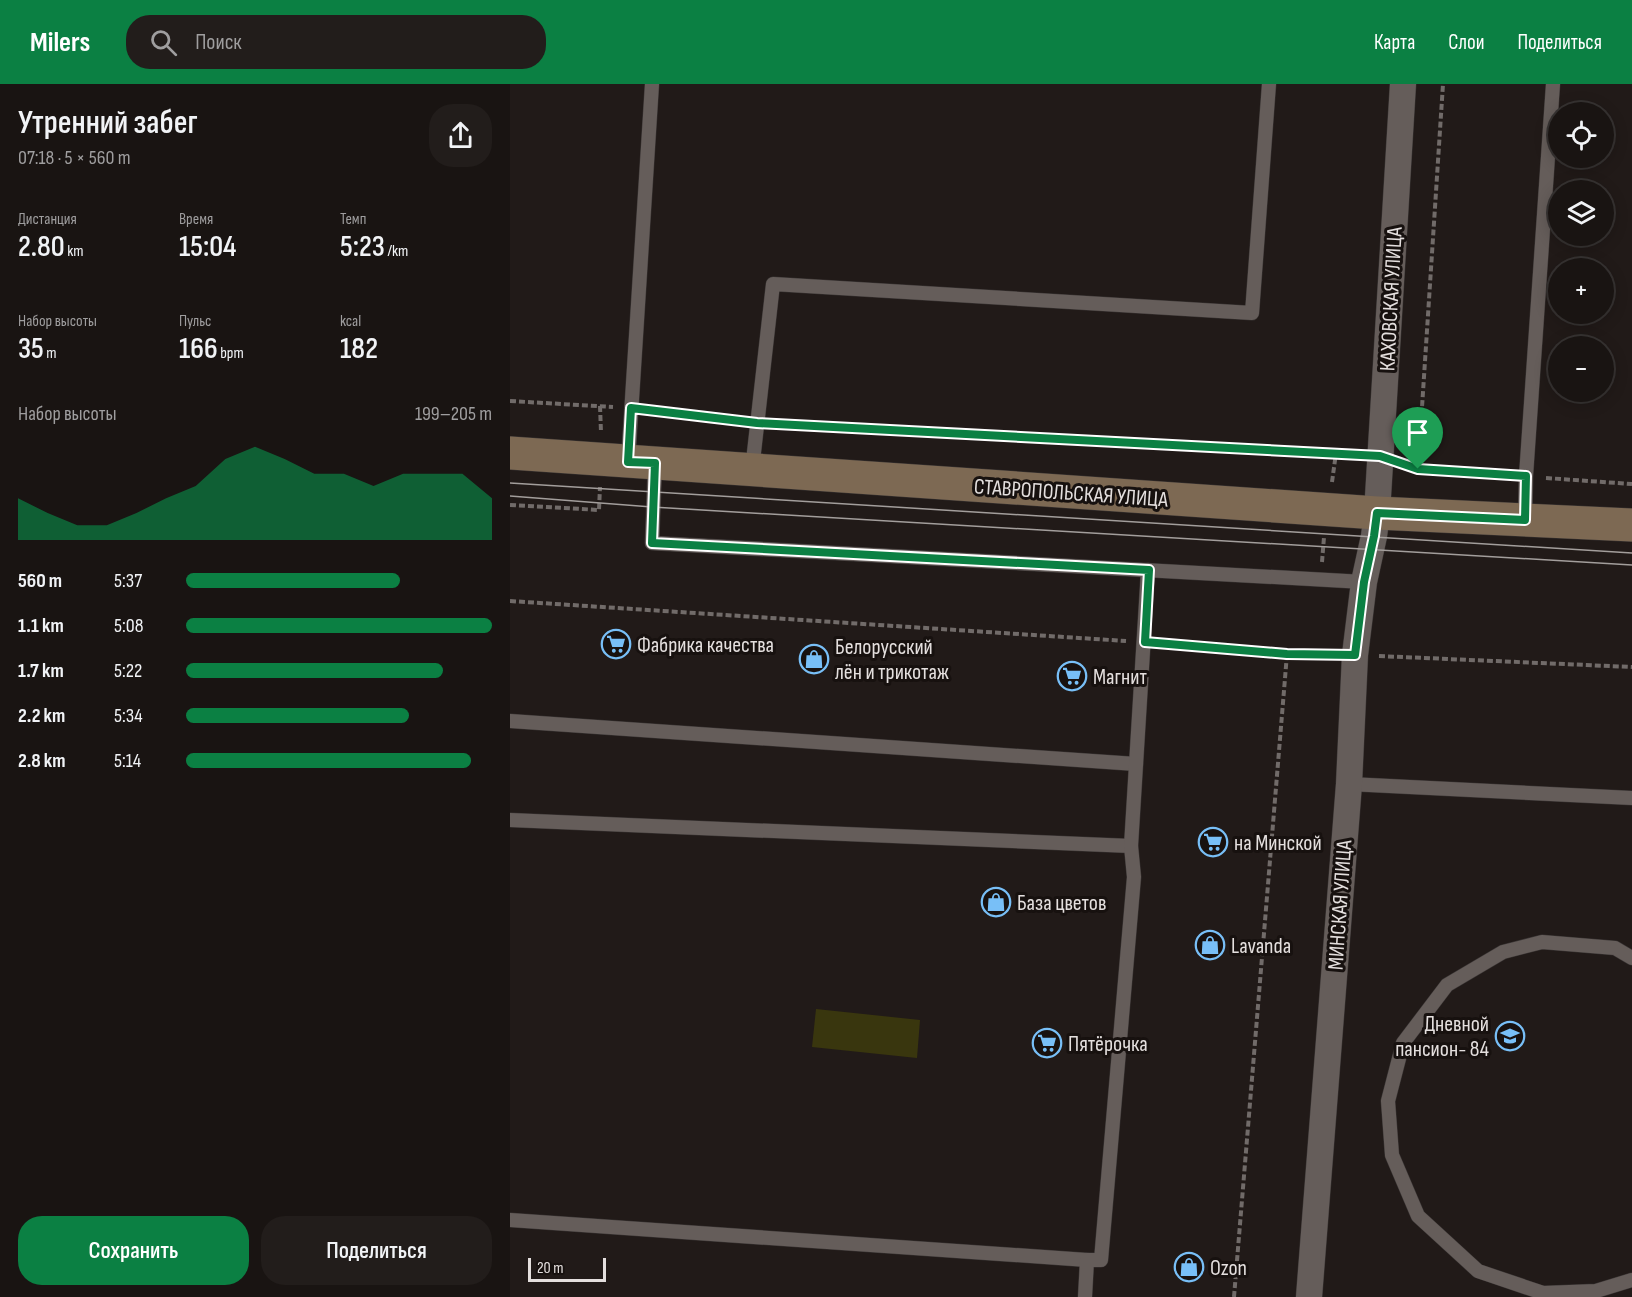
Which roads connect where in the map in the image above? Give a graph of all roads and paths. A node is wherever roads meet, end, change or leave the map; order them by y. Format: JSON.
{"nodes":[{"id":1,"x":652,"y":84,"type":"edge"},
{"id":2,"x":1269,"y":84,"type":"edge"},
{"id":3,"x":1403,"y":84,"type":"edge"},
{"id":4,"x":1443,"y":84,"type":"edge"},
{"id":5,"x":1553,"y":84,"type":"edge"},
{"id":6,"x":510,"y":401,"type":"edge"},
{"id":7,"x":631,"y":408,"type":"junction"},
{"id":8,"x":757,"y":423,"type":"junction"},
{"id":9,"x":510,"y":453,"type":"edge"},
{"id":10,"x":1380,"y":456,"type":"junction"},
{"id":11,"x":641,"y":462,"type":"junction"},
{"id":12,"x":1418,"y":469,"type":"junction"},
{"id":13,"x":752,"y":470,"type":"junction"},
{"id":14,"x":1526,"y":476,"type":"junction"},
{"id":15,"x":1632,"y":484,"type":"edge"},
{"id":16,"x":1377,"y":513,"type":"junction"},
{"id":17,"x":1525,"y":520,"type":"junction"},
{"id":18,"x":1632,"y":525,"type":"edge"},
{"id":19,"x":1149,"y":570,"type":"junction"},
{"id":20,"x":1364,"y":582,"type":"junction"},
{"id":21,"x":510,"y":601,"type":"edge"},
{"id":22,"x":1145,"y":642,"type":"junction"},
{"id":23,"x":1287,"y":654,"type":"junction"},
{"id":24,"x":1355,"y":655,"type":"junction"},
{"id":25,"x":1632,"y":667,"type":"edge"},
{"id":26,"x":510,"y":721,"type":"edge"},
{"id":27,"x":1136,"y":764,"type":"junction"},
{"id":28,"x":1348,"y":784,"type":"junction"},
{"id":29,"x":1632,"y":798,"type":"edge"},
{"id":30,"x":510,"y":820,"type":"edge"},
{"id":31,"x":1131,"y":846,"type":"junction"},
{"id":32,"x":1632,"y":958,"type":"edge"},
{"id":33,"x":510,"y":1220,"type":"edge"},
{"id":34,"x":1087,"y":1260,"type":"junction"},
{"id":35,"x":1632,"y":1280,"type":"edge"},
{"id":36,"x":1085,"y":1297,"type":"edge"},
{"id":37,"x":1234,"y":1297,"type":"edge"},
{"id":38,"x":1309,"y":1297,"type":"edge"}],
"edges":[{"from":1,"to":7,"type":"lane"},
{"from":2,"to":8,"type":"lane"},
{"from":3,"to":10,"type":"street","name":"КАХОВСКАЯ УЛИЦА"},
{"from":4,"to":12,"type":"path"},
{"from":5,"to":14,"type":"lane"},
{"from":6,"to":7,"type":"path"},
{"from":7,"to":8,"type":"path"},
{"from":7,"to":11,"type":"lane"},
{"from":8,"to":10,"type":"path"},
{"from":8,"to":13,"type":"lane"},
{"from":9,"to":11,"type":"street","name":"СТАВРОПОЛЬСКАЯ УЛИЦА"},
{"from":10,"to":12,"type":"path"},
{"from":10,"to":16,"type":"street","name":"КАХОВСКАЯ УЛИЦА"},
{"from":11,"to":13,"type":"street","name":"СТАВРОПОЛЬСКАЯ УЛИЦА"},
{"from":11,"to":19,"type":"lane"},
{"from":12,"to":14,"type":"path"},
{"from":13,"to":16,"type":"street","name":"СТАВРОПОЛЬСКАЯ УЛИЦА"},
{"from":14,"to":15,"type":"path"},
{"from":14,"to":17,"type":"lane"},
{"from":16,"to":17,"type":"street","name":"СТАВРОПОЛЬСКАЯ УЛИЦА"},
{"from":16,"to":20,"type":"street","name":"МИНСКАЯ УЛИЦА"},
{"from":17,"to":18,"type":"street","name":"СТАВРОПОЛЬСКАЯ УЛИЦА"},
{"from":19,"to":20,"type":"lane"},
{"from":19,"to":22,"type":"lane"},
{"from":20,"to":24,"type":"street","name":"МИНСКАЯ УЛИЦА"},
{"from":21,"to":22,"type":"path"},
{"from":22,"to":23,"type":"path"},
{"from":22,"to":27,"type":"lane"},
{"from":23,"to":24,"type":"path"},
{"from":23,"to":37,"type":"path"},
{"from":24,"to":25,"type":"path"},
{"from":24,"to":28,"type":"street","name":"МИНСКАЯ УЛИЦА"},
{"from":26,"to":27,"type":"lane"},
{"from":27,"to":31,"type":"lane"},
{"from":28,"to":29,"type":"lane"},
{"from":28,"to":38,"type":"street","name":"МИНСКАЯ УЛИЦА"},
{"from":30,"to":31,"type":"lane"},
{"from":31,"to":34,"type":"lane"},
{"from":32,"to":35,"type":"lane"},
{"from":33,"to":34,"type":"lane"},
{"from":34,"to":36,"type":"lane"}]}
